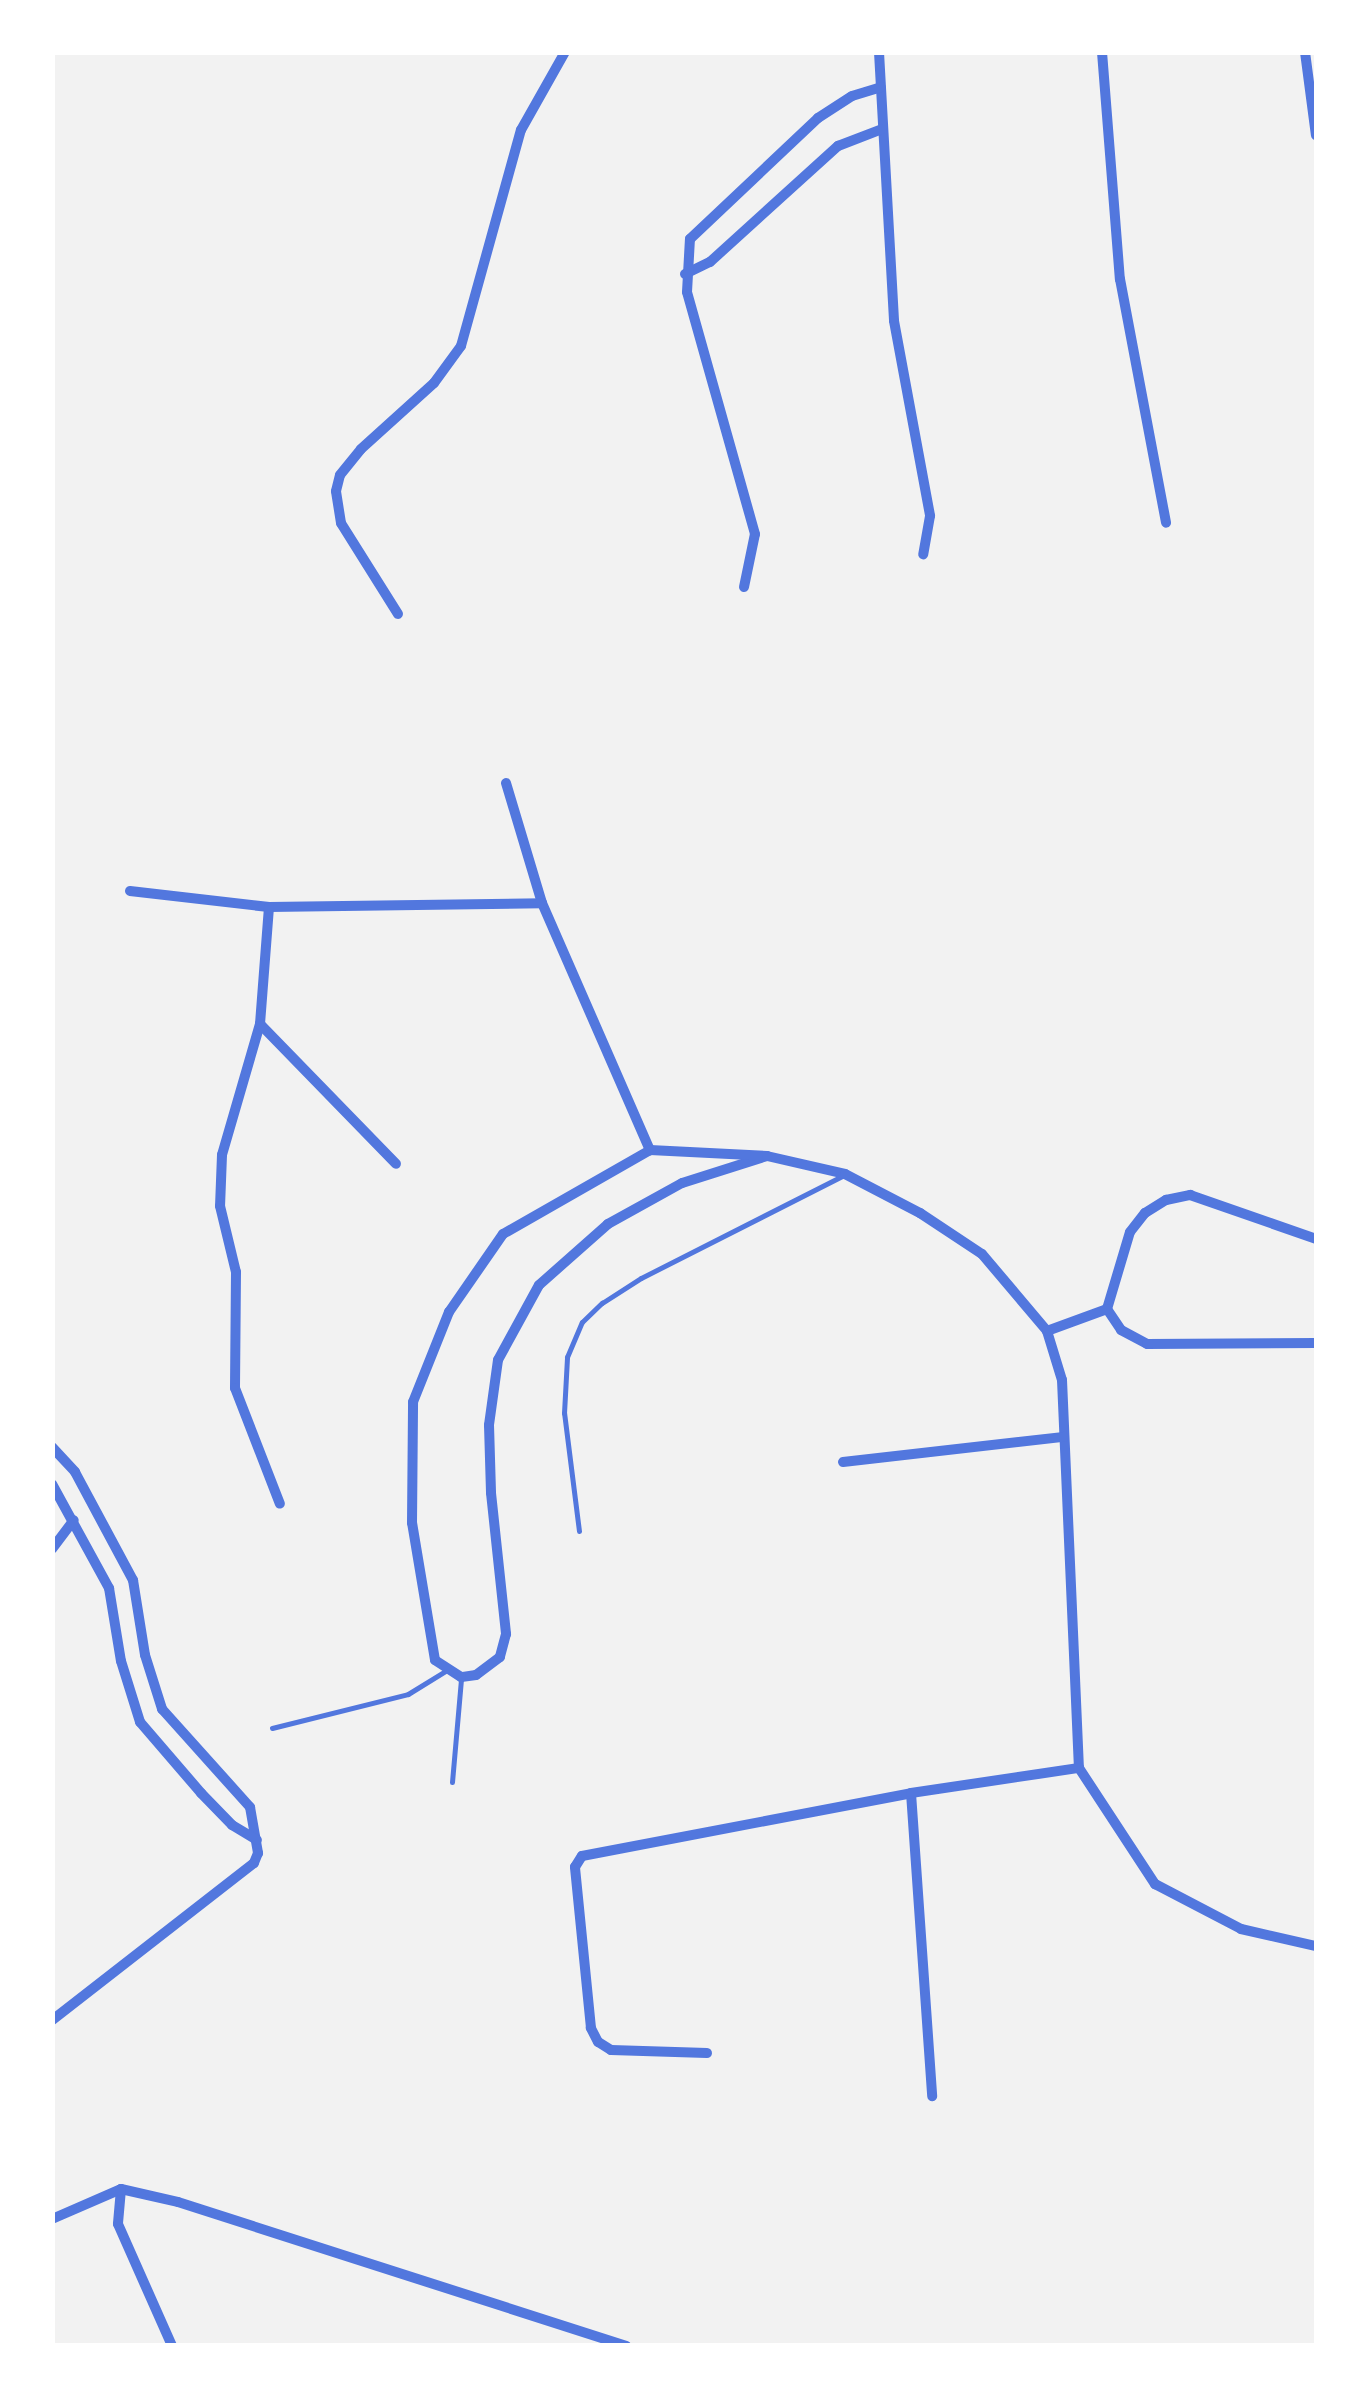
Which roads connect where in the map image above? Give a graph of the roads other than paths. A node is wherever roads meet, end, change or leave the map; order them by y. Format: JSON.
{"nodes":[{"id":1,"x":565,"y":52,"type":"edge"},
{"id":2,"x":879,"y":52,"type":"edge"},
{"id":3,"x":1102,"y":52,"type":"edge"},
{"id":4,"x":1305,"y":52,"type":"edge"},
{"id":5,"x":880,"y":87,"type":"junction"},
{"id":6,"x":882,"y":129,"type":"junction"},
{"id":7,"x":1316,"y":135,"type":"edge"},
{"id":8,"x":685,"y":274,"type":"junction"},
{"id":9,"x":1166,"y":523,"type":"dead end"},
{"id":10,"x":922,"y":554,"type":"dead end"},
{"id":11,"x":744,"y":587,"type":"dead end"},
{"id":12,"x":398,"y":614,"type":"dead end"},
{"id":13,"x":506,"y":783,"type":"dead end"},
{"id":14,"x":130,"y":891,"type":"dead end"},
{"id":15,"x":542,"y":903,"type":"junction"},
{"id":16,"x":268,"y":907,"type":"junction"},
{"id":17,"x":260,"y":1024,"type":"junction"},
{"id":18,"x":650,"y":1150,"type":"junction"},
{"id":19,"x":766,"y":1156,"type":"junction"},
{"id":20,"x":396,"y":1164,"type":"dead end"},
{"id":21,"x":845,"y":1174,"type":"junction"},
{"id":22,"x":1316,"y":1238,"type":"edge"},
{"id":23,"x":1107,"y":1308,"type":"junction"},
{"id":24,"x":1047,"y":1331,"type":"junction"},
{"id":25,"x":1316,"y":1343,"type":"edge"},
{"id":26,"x":1064,"y":1437,"type":"junction"},
{"id":27,"x":52,"y":1447,"type":"edge"},
{"id":28,"x":844,"y":1462,"type":"dead end"},
{"id":29,"x":52,"y":1484,"type":"edge"},
{"id":30,"x":280,"y":1504,"type":"dead end"},
{"id":31,"x":74,"y":1520,"type":"junction"},
{"id":32,"x":580,"y":1530,"type":"dead end"},
{"id":33,"x":52,"y":1549,"type":"edge"},
{"id":34,"x":447,"y":1670,"type":"junction"},
{"id":35,"x":461,"y":1677,"type":"junction"},
{"id":36,"x":272,"y":1728,"type":"dead end"},
{"id":37,"x":1079,"y":1768,"type":"junction"},
{"id":38,"x":452,"y":1782,"type":"dead end"},
{"id":39,"x":912,"y":1793,"type":"junction"},
{"id":40,"x":257,"y":1840,"type":"junction"},
{"id":41,"x":1316,"y":1946,"type":"edge"},
{"id":42,"x":52,"y":2020,"type":"edge"},
{"id":43,"x":707,"y":2053,"type":"dead end"},
{"id":44,"x":932,"y":2096,"type":"dead end"},
{"id":45,"x":121,"y":2189,"type":"junction"},
{"id":46,"x":52,"y":2219,"type":"edge"},
{"id":47,"x":172,"y":2346,"type":"edge"},
{"id":48,"x":626,"y":2346,"type":"edge"}],
"edges":[{"from":1,"to":12,"type":"street"},
{"from":2,"to":5,"type":"street"},
{"from":3,"to":9,"type":"street"},
{"from":4,"to":7,"type":"street"},
{"from":5,"to":6,"type":"street"},
{"from":5,"to":8,"type":"street"},
{"from":6,"to":8,"type":"street"},
{"from":6,"to":10,"type":"street"},
{"from":8,"to":11,"type":"street"},
{"from":13,"to":15,"type":"street"},
{"from":14,"to":16,"type":"street"},
{"from":15,"to":16,"type":"street"},
{"from":15,"to":18,"type":"street"},
{"from":16,"to":17,"type":"street"},
{"from":17,"to":20,"type":"street"},
{"from":17,"to":30,"type":"street"},
{"from":18,"to":19,"type":"street"},
{"from":18,"to":34,"type":"street"},
{"from":19,"to":21,"type":"street"},
{"from":19,"to":35,"type":"street"},
{"from":21,"to":24,"type":"street"},
{"from":21,"to":32,"type":"lane"},
{"from":22,"to":23,"type":"street"},
{"from":23,"to":24,"type":"street"},
{"from":23,"to":25,"type":"street"},
{"from":24,"to":26,"type":"street"},
{"from":26,"to":28,"type":"street"},
{"from":26,"to":37,"type":"street"},
{"from":27,"to":40,"type":"street"},
{"from":29,"to":31,"type":"street"},
{"from":31,"to":33,"type":"street"},
{"from":31,"to":40,"type":"street"},
{"from":34,"to":35,"type":"street"},
{"from":34,"to":36,"type":"lane"},
{"from":35,"to":38,"type":"lane"},
{"from":37,"to":39,"type":"street"},
{"from":37,"to":41,"type":"street"},
{"from":39,"to":43,"type":"street"},
{"from":39,"to":44,"type":"street"},
{"from":40,"to":42,"type":"street"},
{"from":45,"to":46,"type":"street"},
{"from":45,"to":47,"type":"street"},
{"from":45,"to":48,"type":"street"}]}
